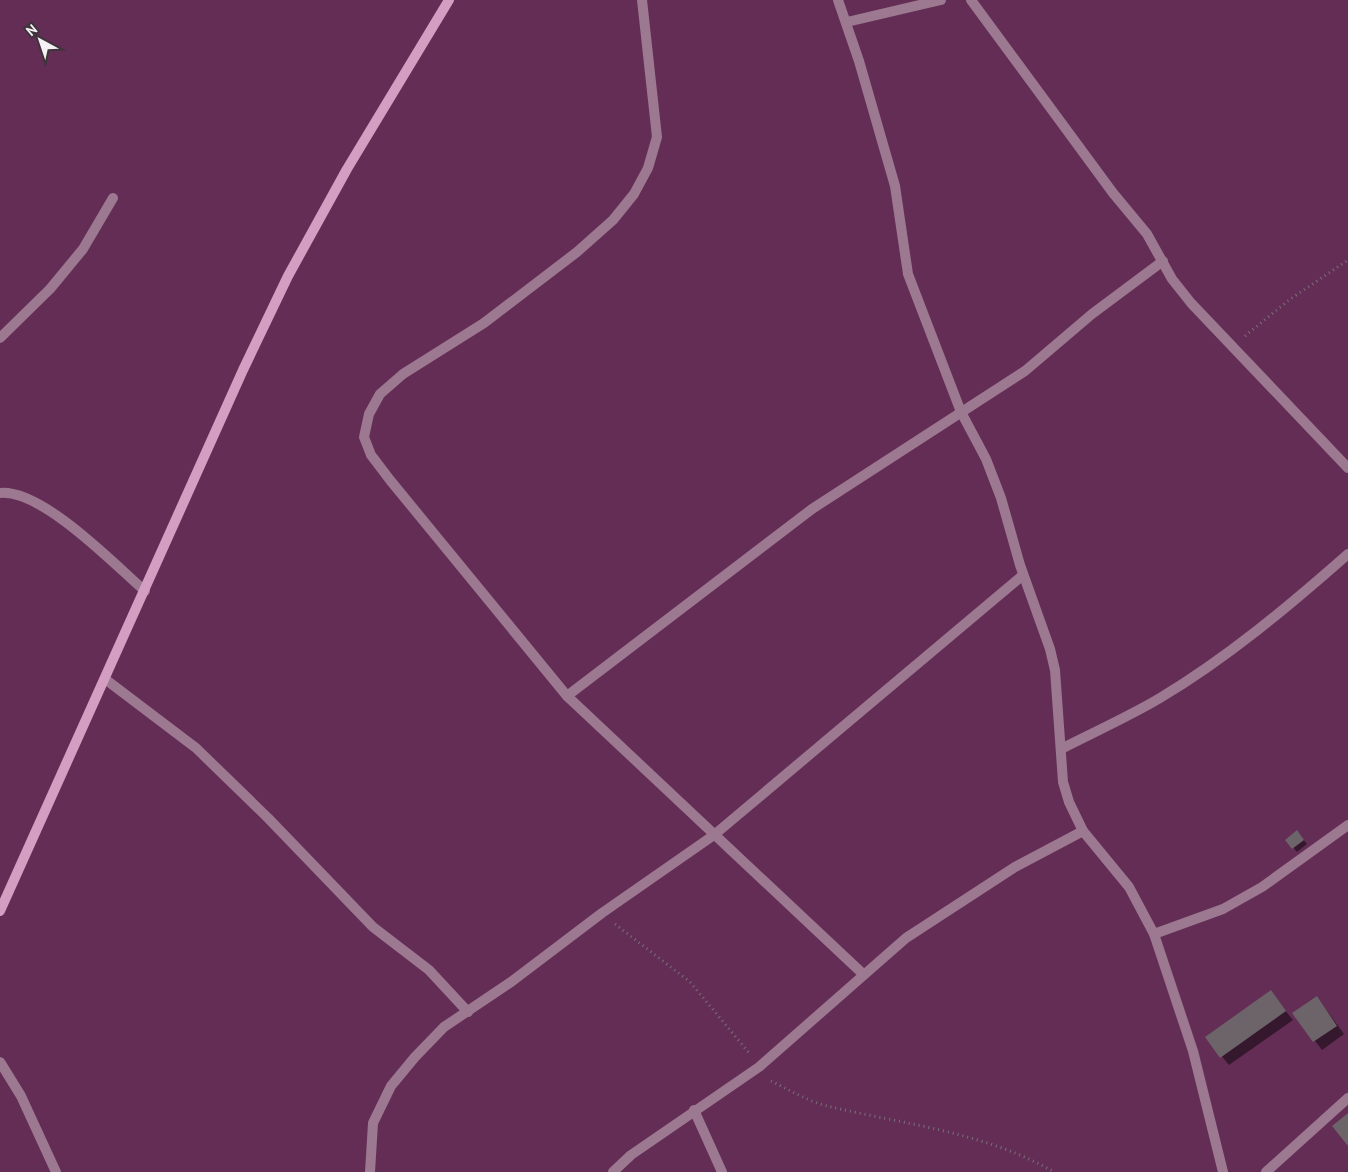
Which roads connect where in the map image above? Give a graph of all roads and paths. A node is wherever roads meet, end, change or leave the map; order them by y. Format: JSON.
{"nodes":[{"id":1,"x":449,"y":0,"type":"edge"},
{"id":2,"x":642,"y":0,"type":"edge"},
{"id":3,"x":838,"y":0,"type":"edge"},
{"id":4,"x":941,"y":0,"type":"edge"},
{"id":5,"x":971,"y":0,"type":"edge"},
{"id":6,"x":847,"y":22,"type":"junction"},
{"id":7,"x":113,"y":198,"type":"dead end"},
{"id":8,"x":1348,"y":260,"type":"edge"},
{"id":9,"x":1162,"y":262,"type":"junction"},
{"id":10,"x":0,"y":338,"type":"edge"},
{"id":11,"x":1231,"y":348,"type":"junction"},
{"id":12,"x":961,"y":412,"type":"junction"},
{"id":13,"x":1348,"y":468,"type":"edge"},
{"id":14,"x":0,"y":494,"type":"edge"},
{"id":15,"x":1348,"y":554,"type":"edge"},
{"id":16,"x":1024,"y":575,"type":"junction"},
{"id":17,"x":145,"y":591,"type":"junction"},
{"id":18,"x":106,"y":679,"type":"junction"},
{"id":19,"x":567,"y":696,"type":"junction"},
{"id":20,"x":1061,"y":749,"type":"junction"},
{"id":21,"x":1348,"y":825,"type":"edge"},
{"id":22,"x":1083,"y":832,"type":"junction"},
{"id":23,"x":714,"y":835,"type":"junction"},
{"id":24,"x":0,"y":911,"type":"edge"},
{"id":25,"x":602,"y":913,"type":"junction"},
{"id":26,"x":1154,"y":934,"type":"junction"},
{"id":27,"x":863,"y":974,"type":"junction"},
{"id":28,"x":468,"y":1012,"type":"junction"},
{"id":29,"x":0,"y":1062,"type":"edge"},
{"id":30,"x":759,"y":1067,"type":"junction"},
{"id":31,"x":1348,"y":1098,"type":"edge"},
{"id":32,"x":694,"y":1110,"type":"junction"},
{"id":33,"x":56,"y":1172,"type":"edge"},
{"id":34,"x":370,"y":1172,"type":"edge"},
{"id":35,"x":613,"y":1172,"type":"edge"},
{"id":36,"x":722,"y":1172,"type":"edge"},
{"id":37,"x":1054,"y":1172,"type":"edge"},
{"id":38,"x":1223,"y":1172,"type":"edge"},
{"id":39,"x":1266,"y":1172,"type":"edge"}],
"edges":[{"from":1,"to":17,"type":"street"},
{"from":2,"to":19,"type":"street"},
{"from":3,"to":6,"type":"street"},
{"from":4,"to":6,"type":"street"},
{"from":5,"to":9,"type":"street"},
{"from":6,"to":12,"type":"street"},
{"from":7,"to":10,"type":"street"},
{"from":8,"to":11,"type":"path"},
{"from":9,"to":11,"type":"street"},
{"from":9,"to":12,"type":"street"},
{"from":11,"to":13,"type":"street"},
{"from":12,"to":16,"type":"street"},
{"from":12,"to":19,"type":"street"},
{"from":14,"to":17,"type":"street"},
{"from":15,"to":20,"type":"street"},
{"from":16,"to":20,"type":"street"},
{"from":16,"to":23,"type":"street"},
{"from":17,"to":18,"type":"street"},
{"from":18,"to":24,"type":"street"},
{"from":18,"to":28,"type":"street"},
{"from":19,"to":23,"type":"street"},
{"from":20,"to":22,"type":"street"},
{"from":21,"to":26,"type":"street"},
{"from":22,"to":26,"type":"street"},
{"from":22,"to":27,"type":"street"},
{"from":23,"to":25,"type":"street"},
{"from":23,"to":27,"type":"street"},
{"from":25,"to":28,"type":"street"},
{"from":25,"to":30,"type":"path"},
{"from":26,"to":38,"type":"street"},
{"from":27,"to":30,"type":"street"},
{"from":28,"to":34,"type":"street"},
{"from":29,"to":33,"type":"street"},
{"from":30,"to":32,"type":"street"},
{"from":30,"to":37,"type":"path"},
{"from":31,"to":39,"type":"street"},
{"from":32,"to":35,"type":"street"},
{"from":32,"to":36,"type":"street"}]}
